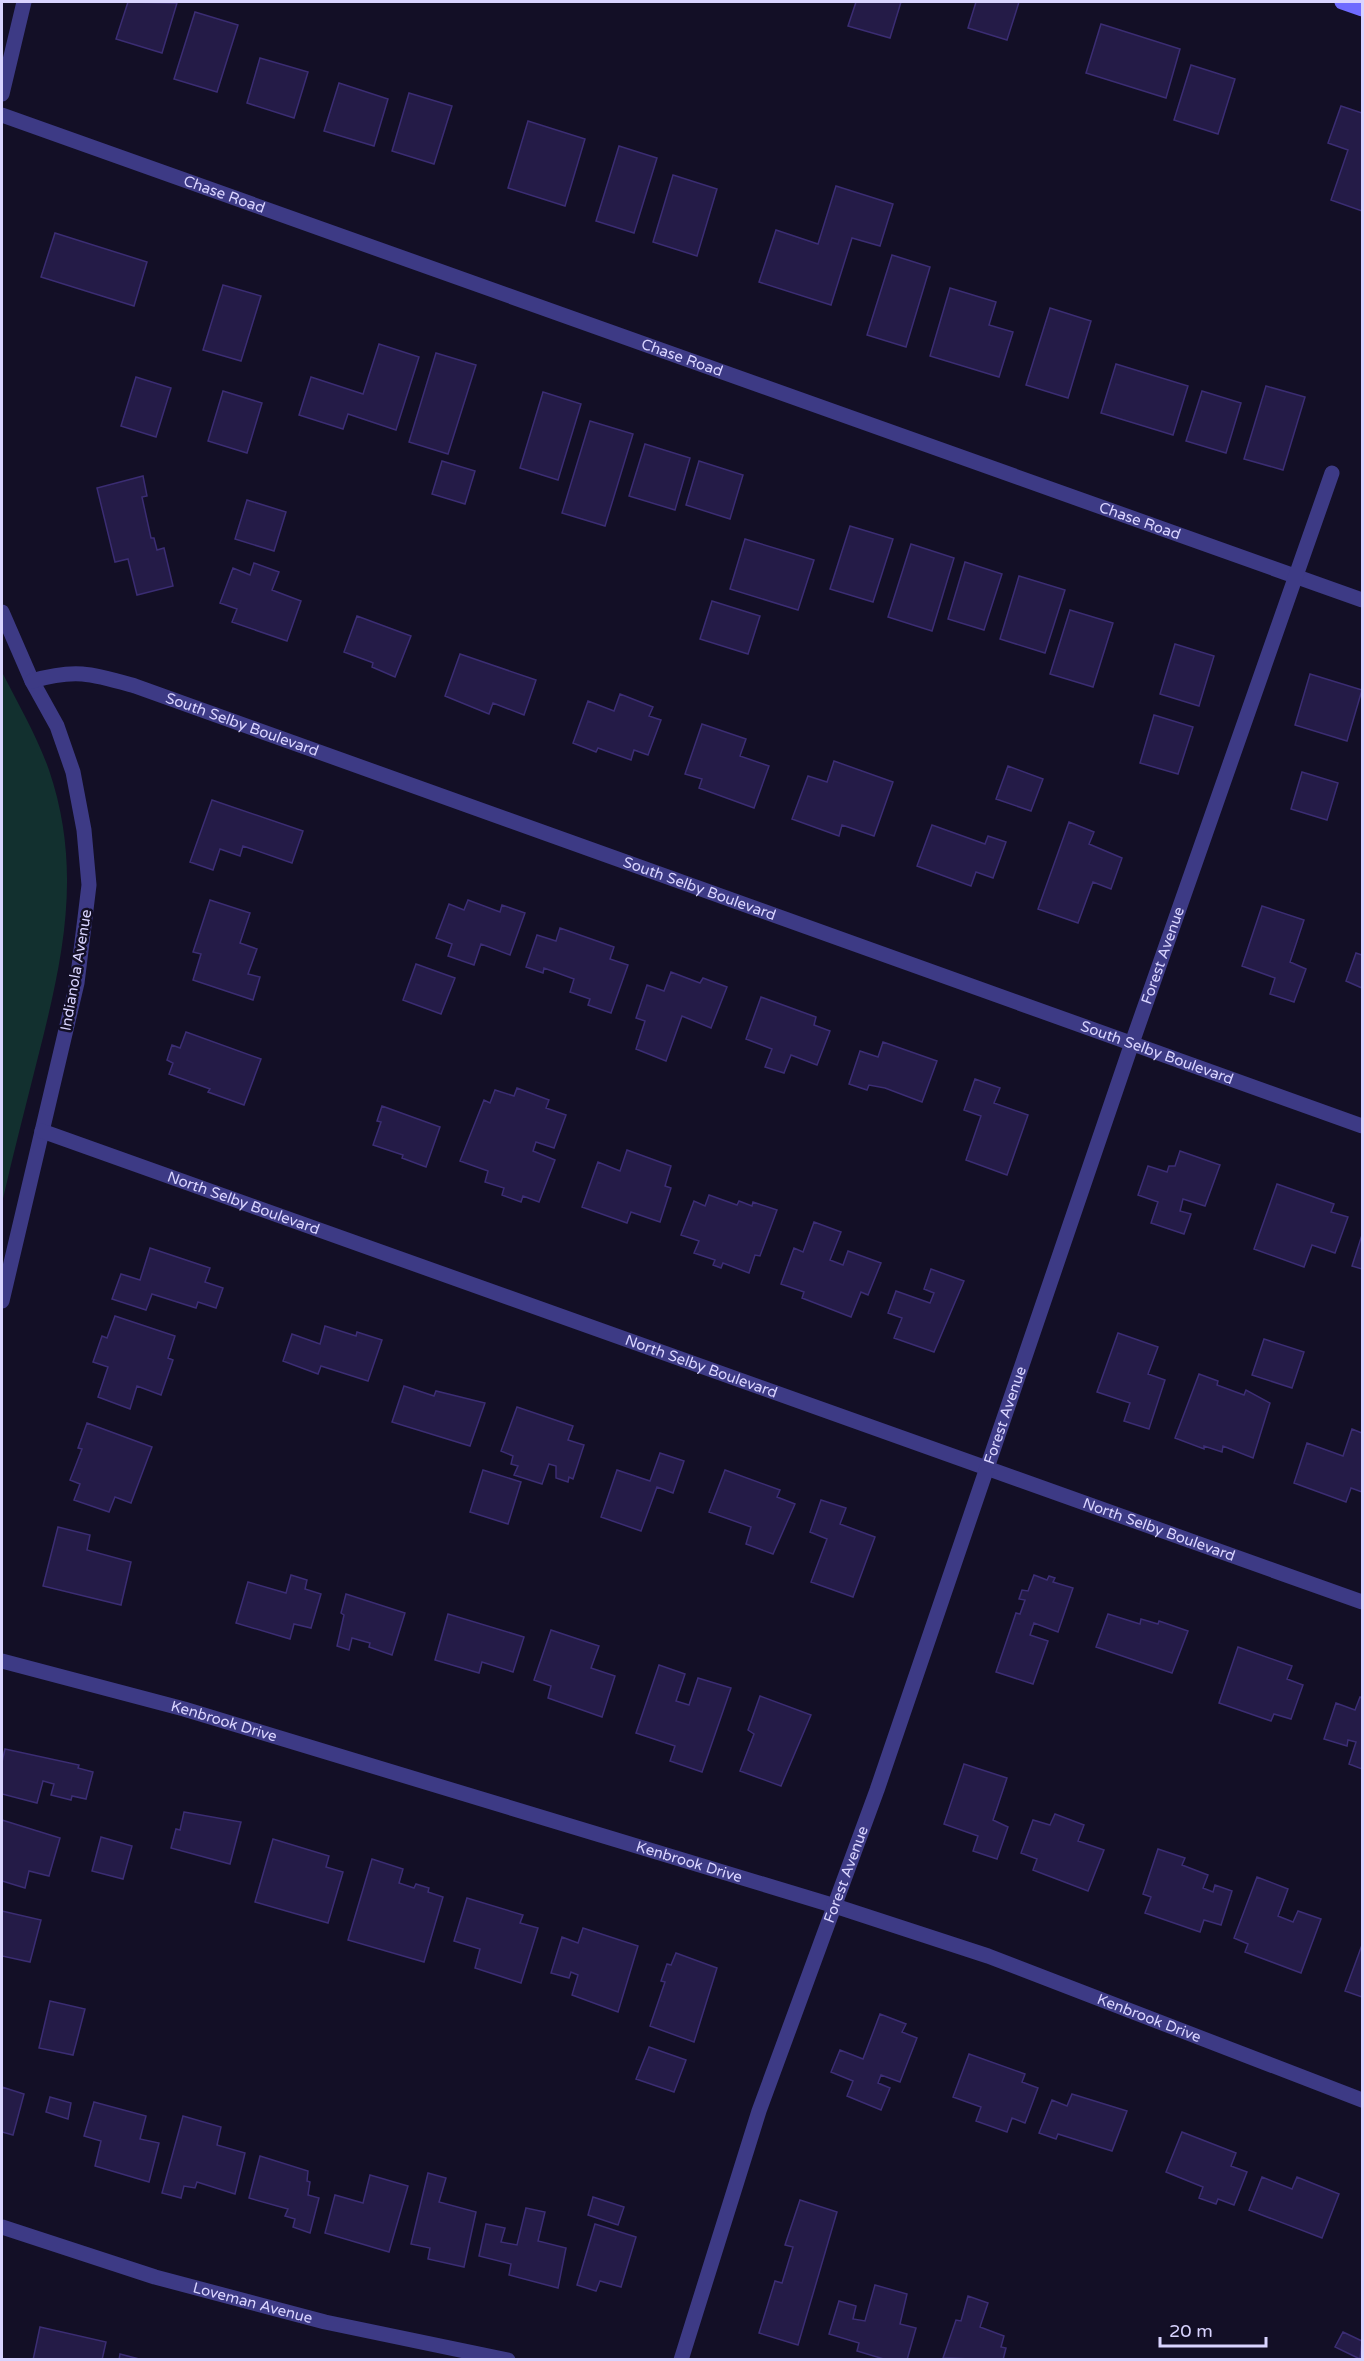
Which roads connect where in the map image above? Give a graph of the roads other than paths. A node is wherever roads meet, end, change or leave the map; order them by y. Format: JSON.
{"nodes":[{"id":1,"x":24,"y":2,"type":"edge"},
{"id":2,"x":1342,"y":2,"type":"edge"},
{"id":3,"x":1362,"y":9,"type":"edge"},
{"id":4,"x":2,"y":94,"type":"edge"},
{"id":5,"x":2,"y":115,"type":"edge"},
{"id":6,"x":1332,"y":473,"type":"dead end"},
{"id":7,"x":1295,"y":576,"type":"junction"},
{"id":8,"x":1362,"y":600,"type":"edge"},
{"id":9,"x":2,"y":612,"type":"edge"},
{"id":10,"x":32,"y":681,"type":"junction"},
{"id":11,"x":1132,"y":1043,"type":"junction"},
{"id":12,"x":1362,"y":1126,"type":"edge"},
{"id":13,"x":42,"y":1131,"type":"junction"},
{"id":14,"x":2,"y":1301,"type":"edge"},
{"id":15,"x":986,"y":1469,"type":"junction"},
{"id":16,"x":1362,"y":1602,"type":"edge"},
{"id":17,"x":2,"y":1661,"type":"edge"},
{"id":18,"x":835,"y":1906,"type":"junction"},
{"id":19,"x":1362,"y":2100,"type":"edge"},
{"id":20,"x":2,"y":2227,"type":"edge"},
{"id":21,"x":508,"y":2360,"type":"edge"},
{"id":22,"x":681,"y":2360,"type":"edge"}],
"edges":[{"from":1,"to":4,"type":"street"},
{"from":2,"to":3,"type":"main road"},
{"from":5,"to":7,"type":"street","name":"Chase Road"},
{"from":6,"to":7,"type":"street","name":"Forest Avenue"},
{"from":7,"to":8,"type":"street","name":"Chase Road"},
{"from":7,"to":11,"type":"street","name":"Forest Avenue"},
{"from":9,"to":10,"type":"street","name":"Indianola Avenue"},
{"from":10,"to":11,"type":"street","name":"South Selby Boulevard"},
{"from":10,"to":13,"type":"street","name":"Indianola Avenue"},
{"from":11,"to":12,"type":"street","name":"South Selby Boulevard"},
{"from":11,"to":15,"type":"street","name":"Forest Avenue"},
{"from":13,"to":14,"type":"street","name":"Indianola Avenue"},
{"from":13,"to":15,"type":"street","name":"North Selby Boulevard"},
{"from":15,"to":16,"type":"street","name":"North Selby Boulevard"},
{"from":15,"to":18,"type":"street","name":"Forest Avenue"},
{"from":17,"to":18,"type":"street","name":"Kenbrook Drive"},
{"from":18,"to":19,"type":"street","name":"Kenbrook Drive"},
{"from":18,"to":22,"type":"street","name":"Forest Avenue"},
{"from":20,"to":21,"type":"street","name":"Loveman Avenue"}]}
